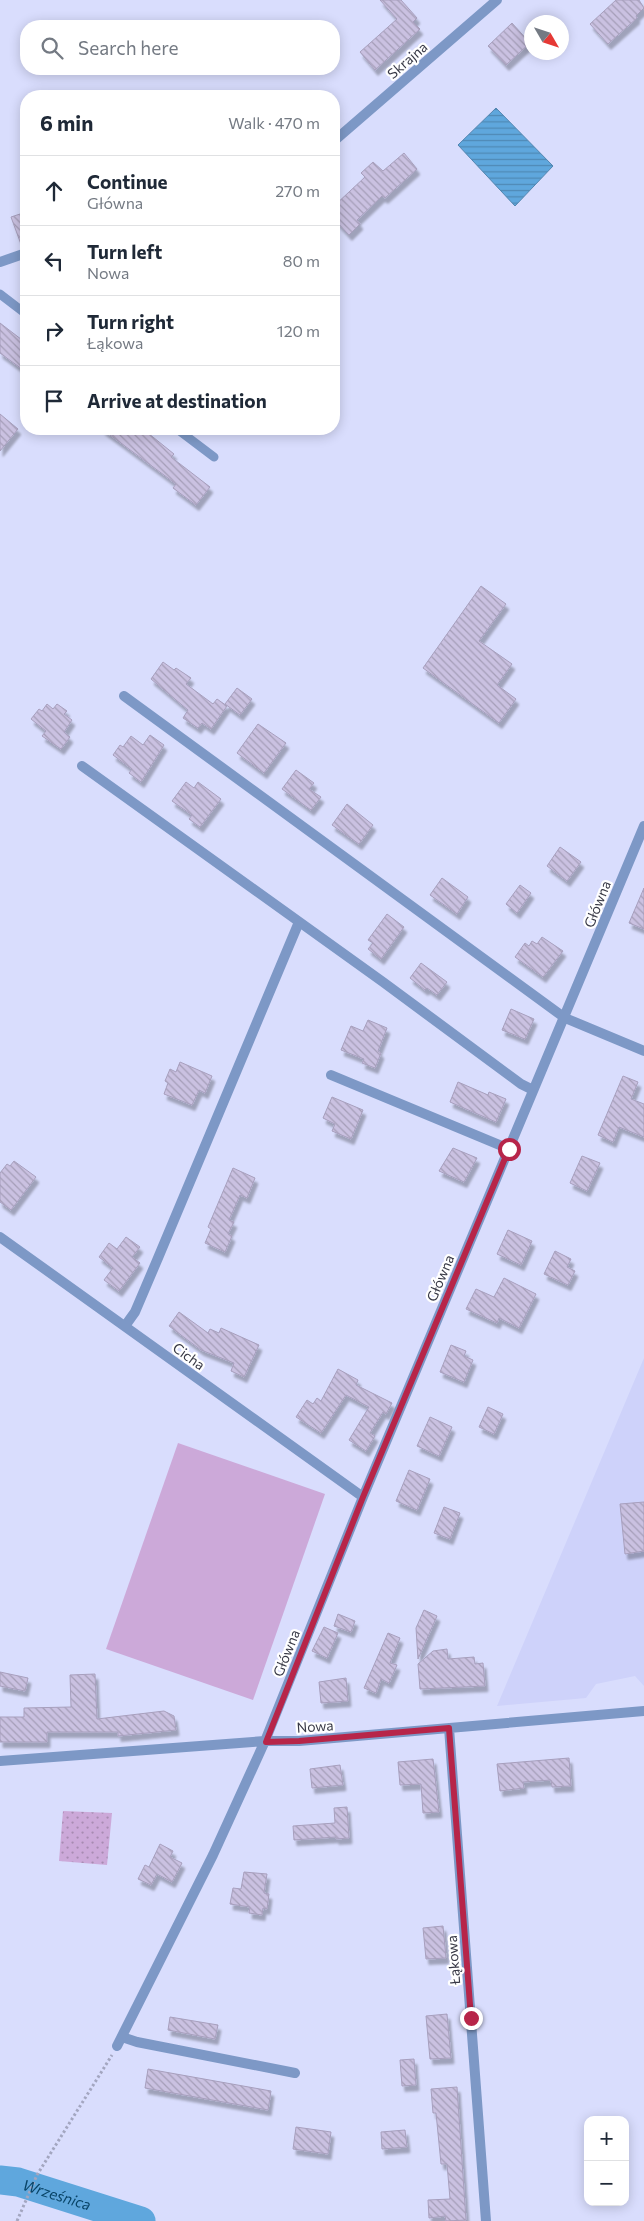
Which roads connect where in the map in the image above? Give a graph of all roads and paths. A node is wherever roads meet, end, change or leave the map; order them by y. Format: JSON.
{"nodes":[{"id":1,"x":498,"y":0,"type":"edge"},
{"id":2,"x":340,"y":136,"type":"edge"},
{"id":3,"x":20,"y":255,"type":"edge"},
{"id":4,"x":0,"y":262,"type":"edge"},
{"id":5,"x":0,"y":294,"type":"edge"},
{"id":6,"x":20,"y":309,"type":"edge"},
{"id":7,"x":185,"y":435,"type":"edge"},
{"id":8,"x":214,"y":457,"type":"dead end"},
{"id":9,"x":124,"y":696,"type":"dead end"},
{"id":10,"x":82,"y":766,"type":"dead end"},
{"id":11,"x":644,"y":826,"type":"edge"},
{"id":12,"x":299,"y":922,"type":"junction"},
{"id":13,"x":565,"y":1018,"type":"junction"},
{"id":14,"x":644,"y":1051,"type":"edge"},
{"id":15,"x":331,"y":1076,"type":"dead end"},
{"id":16,"x":533,"y":1090,"type":"junction"},
{"id":17,"x":509,"y":1149,"type":"junction"},
{"id":18,"x":0,"y":1237,"type":"edge"},
{"id":19,"x":125,"y":1326,"type":"junction"},
{"id":20,"x":363,"y":1497,"type":"junction"},
{"id":21,"x":644,"y":1711,"type":"edge"},
{"id":22,"x":449,"y":1728,"type":"junction"},
{"id":23,"x":266,"y":1742,"type":"junction"},
{"id":24,"x":0,"y":1761,"type":"edge"},
{"id":25,"x":119,"y":2041,"type":"junction"},
{"id":26,"x":296,"y":2073,"type":"dead end"},
{"id":27,"x":16,"y":2221,"type":"edge"},
{"id":28,"x":486,"y":2221,"type":"edge"}],
"edges":[{"from":1,"to":2,"type":"street","name":"Skrajna"},
{"from":3,"to":4,"type":"street"},
{"from":5,"to":6,"type":"lane"},
{"from":7,"to":8,"type":"lane"},
{"from":9,"to":13,"type":"street"},
{"from":10,"to":12,"type":"street"},
{"from":11,"to":13,"type":"street","name":"Główna"},
{"from":12,"to":16,"type":"street"},
{"from":12,"to":19,"type":"street"},
{"from":13,"to":14,"type":"street"},
{"from":13,"to":16,"type":"street","name":"Główna"},
{"from":15,"to":17,"type":"street"},
{"from":16,"to":17,"type":"street","name":"Główna"},
{"from":17,"to":20,"type":"street","name":"Główna"},
{"from":18,"to":19,"type":"street","name":"Cicha"},
{"from":19,"to":20,"type":"street","name":"Cicha"},
{"from":20,"to":23,"type":"street","name":"Główna"},
{"from":21,"to":22,"type":"street","name":"Nowa"},
{"from":22,"to":23,"type":"street","name":"Nowa"},
{"from":22,"to":28,"type":"street","name":"Łąkowa"},
{"from":23,"to":24,"type":"street","name":"Nowa"},
{"from":23,"to":25,"type":"street"},
{"from":25,"to":26,"type":"street"},
{"from":25,"to":27,"type":"path"}]}
